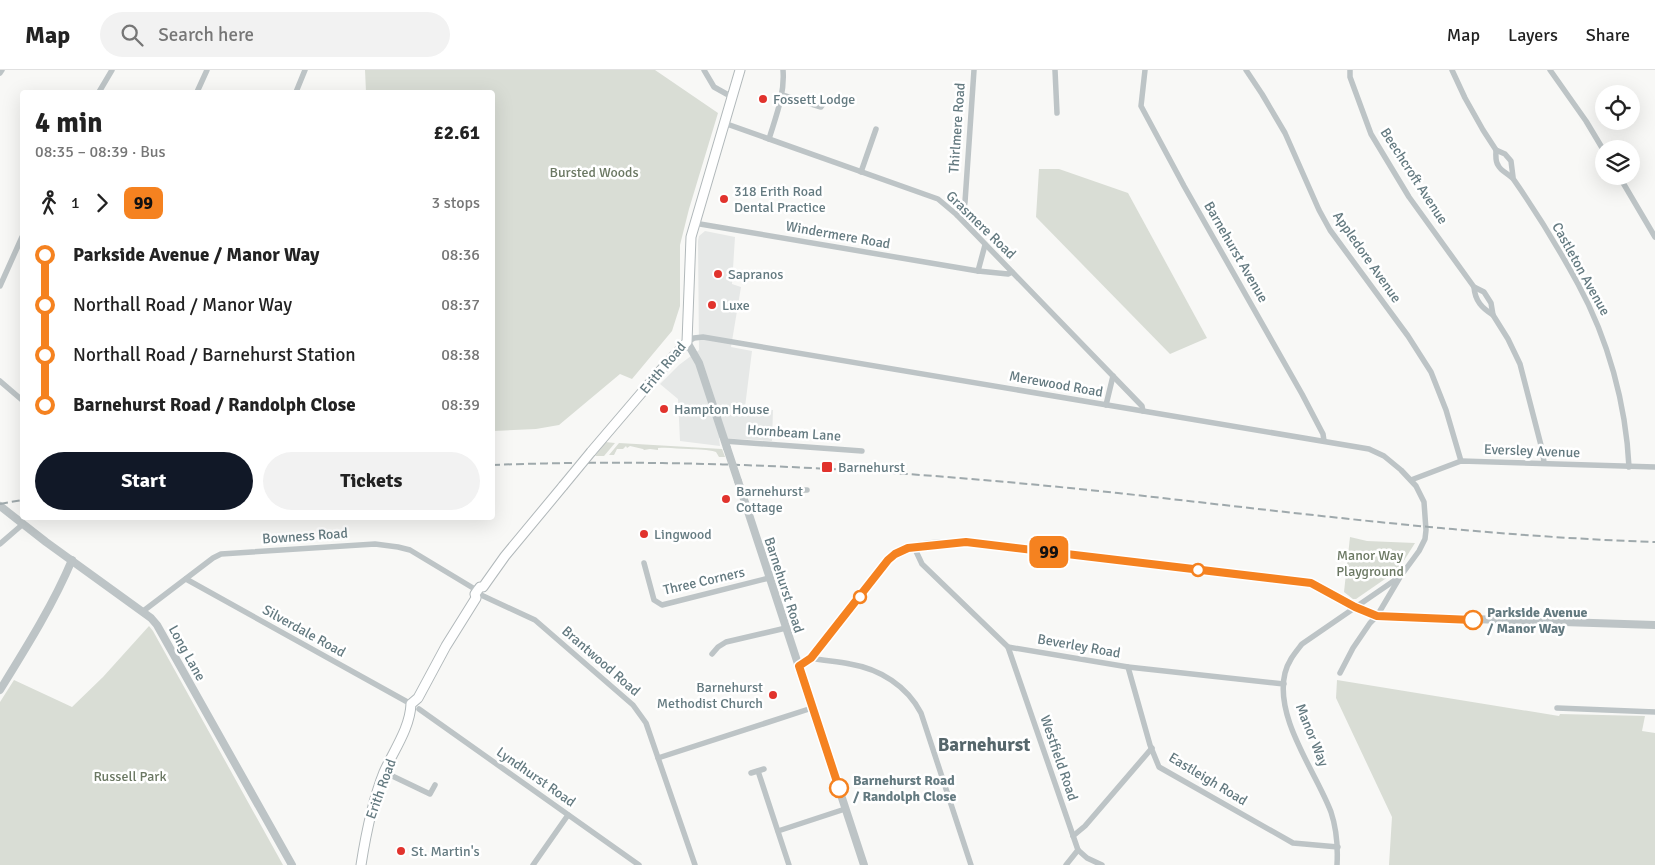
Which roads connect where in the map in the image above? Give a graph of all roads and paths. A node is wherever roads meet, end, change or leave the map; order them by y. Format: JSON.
{"nodes":[{"id":1,"x":2,"y":70,"type":"edge"},
{"id":2,"x":112,"y":70,"type":"edge"},
{"id":3,"x":207,"y":70,"type":"edge"},
{"id":4,"x":305,"y":70,"type":"edge"},
{"id":5,"x":704,"y":70,"type":"edge"},
{"id":6,"x":740,"y":70,"type":"edge"},
{"id":7,"x":782,"y":70,"type":"edge"},
{"id":8,"x":974,"y":70,"type":"edge"},
{"id":9,"x":1055,"y":70,"type":"edge"},
{"id":10,"x":1145,"y":70,"type":"edge"},
{"id":11,"x":1246,"y":70,"type":"edge"},
{"id":12,"x":1350,"y":70,"type":"edge"},
{"id":13,"x":1452,"y":70,"type":"edge"},
{"id":14,"x":1550,"y":70,"type":"edge"},
{"id":15,"x":0,"y":74,"type":"edge"},
{"id":16,"x":100,"y":90,"type":"edge"},
{"id":17,"x":198,"y":90,"type":"edge"},
{"id":18,"x":297,"y":90,"type":"edge"},
{"id":19,"x":782,"y":95,"type":"junction"},
{"id":20,"x":732,"y":97,"type":"junction"},
{"id":21,"x":822,"y":104,"type":"dead end"},
{"id":22,"x":1057,"y":113,"type":"dead end"},
{"id":23,"x":724,"y":123,"type":"junction"},
{"id":24,"x":876,"y":129,"type":"dead end"},
{"id":25,"x":769,"y":139,"type":"junction"},
{"id":26,"x":1597,"y":140,"type":"edge"},
{"id":27,"x":1496,"y":150,"type":"junction"},
{"id":28,"x":861,"y":172,"type":"junction"},
{"id":29,"x":1513,"y":177,"type":"junction"},
{"id":30,"x":1624,"y":185,"type":"edge"},
{"id":31,"x":957,"y":215,"type":"junction"},
{"id":32,"x":694,"y":223,"type":"junction"},
{"id":33,"x":1655,"y":237,"type":"edge"},
{"id":34,"x":20,"y":241,"type":"edge"},
{"id":35,"x":985,"y":245,"type":"junction"},
{"id":36,"x":978,"y":271,"type":"junction"},
{"id":37,"x":1012,"y":272,"type":"junction"},
{"id":38,"x":0,"y":286,"type":"edge"},
{"id":39,"x":1474,"y":287,"type":"junction"},
{"id":40,"x":1493,"y":315,"type":"junction"},
{"id":41,"x":687,"y":342,"type":"junction"},
{"id":42,"x":1113,"y":376,"type":"junction"},
{"id":43,"x":0,"y":381,"type":"edge"},
{"id":44,"x":20,"y":398,"type":"edge"},
{"id":45,"x":1106,"y":405,"type":"junction"},
{"id":46,"x":1143,"y":411,"type":"junction"},
{"id":47,"x":1324,"y":441,"type":"junction"},
{"id":48,"x":726,"y":445,"type":"junction"},
{"id":49,"x":862,"y":451,"type":"dead end"},
{"id":50,"x":1461,"y":461,"type":"junction"},
{"id":51,"x":1544,"y":463,"type":"junction"},
{"id":52,"x":1629,"y":467,"type":"junction"},
{"id":53,"x":1655,"y":467,"type":"edge"},
{"id":54,"x":1411,"y":480,"type":"junction"},
{"id":55,"x":807,"y":490,"type":"dead end"},
{"id":56,"x":740,"y":491,"type":"junction"},
{"id":57,"x":0,"y":506,"type":"edge"},
{"id":58,"x":23,"y":524,"type":"junction"},
{"id":59,"x":0,"y":544,"type":"edge"},
{"id":60,"x":914,"y":546,"type":"junction"},
{"id":61,"x":72,"y":560,"type":"junction"},
{"id":62,"x":644,"y":563,"type":"dead end"},
{"id":63,"x":1400,"y":577,"type":"junction"},
{"id":64,"x":769,"y":578,"type":"junction"},
{"id":65,"x":186,"y":579,"type":"junction"},
{"id":66,"x":480,"y":593,"type":"junction"},
{"id":67,"x":1355,"y":607,"type":"junction"},
{"id":68,"x":142,"y":612,"type":"junction"},
{"id":69,"x":1377,"y":616,"type":"junction"},
{"id":70,"x":1655,"y":625,"type":"edge"},
{"id":71,"x":786,"y":628,"type":"junction"},
{"id":72,"x":1008,"y":647,"type":"junction"},
{"id":73,"x":712,"y":654,"type":"dead end"},
{"id":74,"x":811,"y":658,"type":"junction"},
{"id":75,"x":799,"y":666,"type":"junction"},
{"id":76,"x":1128,"y":667,"type":"junction"},
{"id":77,"x":1340,"y":673,"type":"dead end"},
{"id":78,"x":1284,"y":684,"type":"junction"},
{"id":79,"x":0,"y":690,"type":"edge"},
{"id":80,"x":416,"y":704,"type":"junction"},
{"id":81,"x":812,"y":708,"type":"junction"},
{"id":82,"x":1557,"y":708,"type":"dead end"},
{"id":83,"x":1655,"y":712,"type":"edge"},
{"id":84,"x":1152,"y":748,"type":"junction"},
{"id":85,"x":658,"y":758,"type":"junction"},
{"id":86,"x":758,"y":771,"type":"dead end"},
{"id":87,"x":384,"y":772,"type":"junction"},
{"id":88,"x":436,"y":785,"type":"dead end"},
{"id":89,"x":845,"y":809,"type":"junction"},
{"id":90,"x":568,"y":815,"type":"junction"},
{"id":91,"x":778,"y":831,"type":"junction"},
{"id":92,"x":1073,"y":836,"type":"junction"},
{"id":93,"x":1338,"y":847,"type":"junction"},
{"id":94,"x":1078,"y":850,"type":"junction"},
{"id":95,"x":292,"y":865,"type":"edge"},
{"id":96,"x":361,"y":865,"type":"edge"},
{"id":97,"x":533,"y":865,"type":"edge"},
{"id":98,"x":639,"y":865,"type":"edge"},
{"id":99,"x":695,"y":865,"type":"edge"},
{"id":100,"x":789,"y":865,"type":"edge"},
{"id":101,"x":864,"y":865,"type":"edge"},
{"id":102,"x":971,"y":865,"type":"edge"},
{"id":103,"x":1066,"y":865,"type":"edge"},
{"id":104,"x":1102,"y":865,"type":"edge"},
{"id":105,"x":1337,"y":865,"type":"edge"}],
"edges":[{"from":1,"to":15,"type":"street"},
{"from":2,"to":16,"type":"street"},
{"from":3,"to":17,"type":"street"},
{"from":4,"to":18,"type":"street"},
{"from":5,"to":20,"type":"street"},
{"from":6,"to":20,"type":"main road","name":"Erith Road"},
{"from":7,"to":19,"type":"street"},
{"from":8,"to":31,"type":"street","name":"Thirlmere Road"},
{"from":9,"to":22,"type":"street"},
{"from":10,"to":47,"type":"street","name":"Barnehurst Avenue"},
{"from":11,"to":50,"type":"street","name":"Appledore Avenue"},
{"from":12,"to":39,"type":"street","name":"Beechcroft Avenue"},
{"from":13,"to":27,"type":"street","name":"Castleton Avenue"},
{"from":14,"to":26,"type":"street"},
{"from":19,"to":21,"type":"street"},
{"from":19,"to":25,"type":"street"},
{"from":20,"to":23,"type":"main road","name":"Erith Road"},
{"from":23,"to":25,"type":"street","name":"Grasmere Road"},
{"from":23,"to":32,"type":"main road","name":"Erith Road"},
{"from":24,"to":28,"type":"street"},
{"from":25,"to":28,"type":"street","name":"Grasmere Road"},
{"from":27,"to":29,"type":"street","name":"Castleton Avenue"},
{"from":27,"to":29,"type":"street","name":"Castleton Avenue"},
{"from":28,"to":31,"type":"street","name":"Grasmere Road"},
{"from":29,"to":52,"type":"street","name":"Castleton Avenue"},
{"from":30,"to":33,"type":"street"},
{"from":31,"to":35,"type":"street","name":"Grasmere Road"},
{"from":32,"to":36,"type":"street","name":"Windermere Road"},
{"from":32,"to":41,"type":"main road","name":"Erith Road"},
{"from":34,"to":38,"type":"street"},
{"from":35,"to":36,"type":"street"},
{"from":35,"to":37,"type":"street","name":"Grasmere Road"},
{"from":36,"to":37,"type":"street","name":"Windermere Road"},
{"from":37,"to":42,"type":"street","name":"Grasmere Road"},
{"from":39,"to":40,"type":"street","name":"Beechcroft Avenue"},
{"from":39,"to":40,"type":"street","name":"Beechcroft Avenue"},
{"from":40,"to":51,"type":"street","name":"Beechcroft Avenue"},
{"from":41,"to":45,"type":"street","name":"Merewood Road"},
{"from":41,"to":48,"type":"street","name":"Barnehurst Road"},
{"from":41,"to":66,"type":"main road","name":"Erith Road","bridge":true},
{"from":42,"to":45,"type":"street"},
{"from":42,"to":46,"type":"street","name":"Grasmere Road"},
{"from":43,"to":44,"type":"street"},
{"from":45,"to":46,"type":"street","name":"Merewood Road"},
{"from":46,"to":47,"type":"street","name":"Merewood Road"},
{"from":47,"to":54,"type":"street","name":"Merewood Road"},
{"from":48,"to":49,"type":"street","name":"Hornbeam Lane"},
{"from":48,"to":56,"type":"street","name":"Barnehurst Road","bridge":true},
{"from":50,"to":51,"type":"street","name":"Eversley Avenue"},
{"from":50,"to":54,"type":"street","name":"Eversley Avenue"},
{"from":51,"to":52,"type":"street","name":"Eversley Avenue"},
{"from":52,"to":53,"type":"street","name":"Eversley Avenue"},
{"from":54,"to":63,"type":"street","name":"Merewood Road"},
{"from":55,"to":56,"type":"street"},
{"from":56,"to":64,"type":"street","name":"Barnehurst Road"},
{"from":57,"to":58,"type":"street","name":"Long Lane"},
{"from":58,"to":59,"type":"street"},
{"from":58,"to":61,"type":"street","name":"Long Lane"},
{"from":60,"to":67,"type":"street"},
{"from":60,"to":72,"type":"street"},
{"from":60,"to":74,"type":"street"},
{"from":61,"to":68,"type":"street","name":"Long Lane"},
{"from":61,"to":79,"type":"street"},
{"from":62,"to":64,"type":"street","name":"Three Corners"},
{"from":63,"to":67,"type":"street","name":"Manor Way"},
{"from":63,"to":69,"type":"street"},
{"from":64,"to":71,"type":"street","name":"Barnehurst Road"},
{"from":65,"to":66,"type":"street","name":"Bowness Road"},
{"from":65,"to":68,"type":"street","name":"Bowness Road"},
{"from":65,"to":80,"type":"street","name":"Silverdale Road"},
{"from":66,"to":80,"type":"main road","name":"Erith Road"},
{"from":66,"to":85,"type":"street","name":"Brantwood Road"},
{"from":67,"to":69,"type":"street"},
{"from":67,"to":78,"type":"street","name":"Manor Way"},
{"from":68,"to":95,"type":"street","name":"Long Lane"},
{"from":69,"to":70,"type":"street"},
{"from":69,"to":77,"type":"street"},
{"from":71,"to":73,"type":"street"},
{"from":71,"to":75,"type":"street","name":"Barnehurst Road"},
{"from":72,"to":76,"type":"street","name":"Beverley Road"},
{"from":72,"to":92,"type":"street","name":"Westfield Road"},
{"from":74,"to":75,"type":"street"},
{"from":74,"to":102,"type":"street"},
{"from":75,"to":81,"type":"street","name":"Barnehurst Road"},
{"from":76,"to":78,"type":"street","name":"Beverley Road"},
{"from":76,"to":84,"type":"street","name":"Eastleigh Road"},
{"from":78,"to":93,"type":"street","name":"Manor Way"},
{"from":80,"to":87,"type":"main road","name":"Erith Road"},
{"from":80,"to":90,"type":"street","name":"Lyndhurst Road"},
{"from":81,"to":85,"type":"street"},
{"from":81,"to":89,"type":"street","name":"Barnehurst Road"},
{"from":82,"to":83,"type":"street"},
{"from":84,"to":92,"type":"street"},
{"from":84,"to":93,"type":"street","name":"Eastleigh Road"},
{"from":85,"to":99,"type":"street","name":"Brantwood Road"},
{"from":86,"to":91,"type":"street"},
{"from":87,"to":88,"type":"street"},
{"from":87,"to":96,"type":"main road","name":"Erith Road"},
{"from":89,"to":91,"type":"street"},
{"from":89,"to":101,"type":"street","name":"Barnehurst Road"},
{"from":90,"to":97,"type":"street"},
{"from":90,"to":98,"type":"street","name":"Lyndhurst Road"},
{"from":91,"to":100,"type":"street"},
{"from":92,"to":94,"type":"street","name":"Westfield Road"},
{"from":93,"to":105,"type":"street","name":"Manor Way"},
{"from":94,"to":103,"type":"street"},
{"from":94,"to":104,"type":"street"}]}
